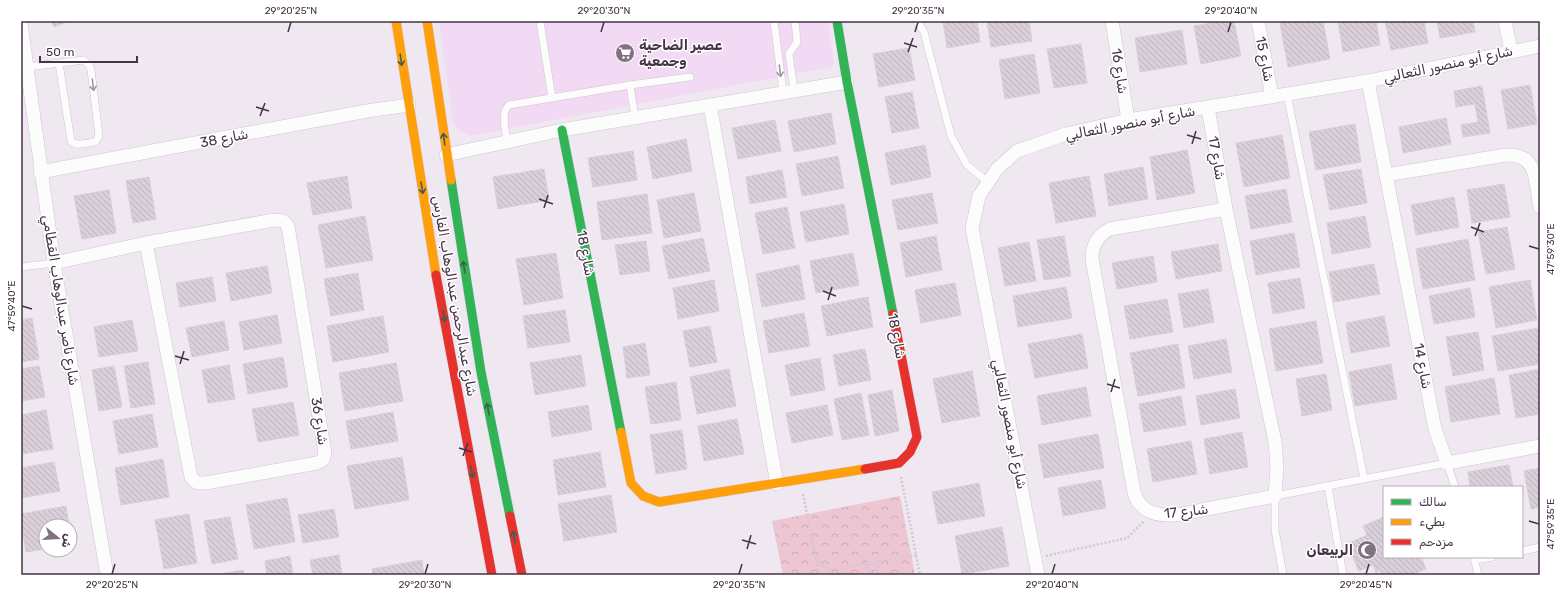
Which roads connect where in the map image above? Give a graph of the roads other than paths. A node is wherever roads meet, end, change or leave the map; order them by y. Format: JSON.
{"nodes":[{"id":1,"x":396,"y":21,"type":"edge"},
{"id":2,"x":427,"y":21,"type":"edge"},
{"id":3,"x":540,"y":21,"type":"edge"},
{"id":4,"x":774,"y":21,"type":"edge"},
{"id":5,"x":795,"y":21,"type":"edge"},
{"id":6,"x":837,"y":21,"type":"edge"},
{"id":7,"x":917,"y":21,"type":"edge"},
{"id":8,"x":1112,"y":21,"type":"edge"},
{"id":9,"x":1258,"y":21,"type":"edge"},
{"id":10,"x":1505,"y":21,"type":"edge"},
{"id":11,"x":21,"y":24,"type":"edge"},
{"id":12,"x":1540,"y":46,"type":"edge"},
{"id":13,"x":1511,"y":51,"type":"junction"},
{"id":14,"x":789,"y":54,"type":"junction"},
{"id":15,"x":778,"y":56,"type":"junction"},
{"id":16,"x":59,"y":63,"type":"junction"},
{"id":17,"x":27,"y":67,"type":"junction"},
{"id":18,"x":690,"y":77,"type":"dead end"},
{"id":19,"x":1368,"y":81,"type":"junction"},
{"id":20,"x":847,"y":82,"type":"junction"},
{"id":21,"x":630,"y":85,"type":"junction"},
{"id":22,"x":788,"y":91,"type":"junction"},
{"id":23,"x":1287,"y":94,"type":"junction"},
{"id":24,"x":1272,"y":97,"type":"junction"},
{"id":25,"x":552,"y":98,"type":"junction"},
{"id":26,"x":710,"y":104,"type":"junction"},
{"id":27,"x":409,"y":105,"type":"junction"},
{"id":28,"x":1208,"y":108,"type":"junction"},
{"id":29,"x":635,"y":118,"type":"junction"},
{"id":30,"x":1128,"y":120,"type":"junction"},
{"id":31,"x":562,"y":130,"type":"junction"},
{"id":32,"x":508,"y":142,"type":"junction"},
{"id":33,"x":446,"y":155,"type":"junction"},
{"id":34,"x":40,"y":172,"type":"junction"},
{"id":35,"x":1386,"y":175,"type":"junction"},
{"id":36,"x":988,"y":182,"type":"junction"},
{"id":37,"x":1540,"y":207,"type":"edge"},
{"id":38,"x":1226,"y":209,"type":"junction"},
{"id":39,"x":146,"y":243,"type":"junction"},
{"id":40,"x":54,"y":264,"type":"junction"},
{"id":41,"x":21,"y":267,"type":"edge"},
{"id":42,"x":474,"y":331,"type":"junction"},
{"id":43,"x":447,"y":335,"type":"junction"},
{"id":44,"x":469,"y":341,"type":"dead end"},
{"id":45,"x":459,"y":344,"type":"dead end"},
{"id":46,"x":473,"y":366,"type":"dead end"},
{"id":47,"x":462,"y":367,"type":"dead end"},
{"id":48,"x":481,"y":372,"type":"junction"},
{"id":49,"x":454,"y":380,"type":"junction"},
{"id":50,"x":1540,"y":446,"type":"edge"},
{"id":51,"x":1447,"y":463,"type":"junction"},
{"id":52,"x":1364,"y":478,"type":"junction"},
{"id":53,"x":777,"y":484,"type":"junction"},
{"id":54,"x":1328,"y":486,"type":"junction"},
{"id":55,"x":1455,"y":486,"type":"edge"},
{"id":56,"x":1275,"y":496,"type":"junction"},
{"id":57,"x":1540,"y":547,"type":"edge"},
{"id":58,"x":1523,"y":551,"type":"edge"},
{"id":59,"x":1475,"y":559,"type":"edge"},
{"id":60,"x":106,"y":575,"type":"edge"},
{"id":61,"x":492,"y":575,"type":"edge"},
{"id":62,"x":522,"y":575,"type":"edge"},
{"id":63,"x":1038,"y":575,"type":"edge"},
{"id":64,"x":1284,"y":575,"type":"edge"},
{"id":65,"x":1343,"y":575,"type":"edge"},
{"id":66,"x":1478,"y":575,"type":"edge"}],
"edges":[{"from":1,"to":27,"type":"street","name":"شارع عبدالرحمن عبدالوهاب الفارس","one_way":true},
{"from":33,"to":2,"type":"street","name":"شارع عبدالرحمن عبدالوهاب الفارس","one_way":true},
{"from":3,"to":25,"type":"lane"},
{"from":4,"to":15,"type":"lane"},
{"from":5,"to":14,"type":"lane"},
{"from":6,"to":20,"type":"street","name":"شارع 18"},
{"from":7,"to":36,"type":"lane"},
{"from":8,"to":30,"type":"street","name":"شارع 16"},
{"from":9,"to":24,"type":"street","name":"شارع 15"},
{"from":10,"to":13,"type":"street"},
{"from":11,"to":17,"type":"street","name":"شارع ناصر عبدالوهاب القطامي"},
{"from":12,"to":13,"type":"street","name":"شارع أبو منصور الثعالبي"},
{"from":13,"to":19,"type":"street","name":"شارع أبو منصور الثعالبي"},
{"from":14,"to":15,"type":"lane"},
{"from":14,"to":22,"type":"lane"},
{"from":15,"to":22,"type":"lane","one_way":true},
{"from":16,"to":16,"type":"lane","one_way":true},
{"from":16,"to":17,"type":"lane"},
{"from":17,"to":34,"type":"street","name":"شارع ناصر عبدالوهاب القطامي"},
{"from":18,"to":21,"type":"lane"},
{"from":19,"to":23,"type":"street","name":"شارع أبو منصور الثعالبي"},
{"from":19,"to":35,"type":"street","name":"شارع 14"},
{"from":20,"to":22,"type":"street"},
{"from":20,"to":53,"type":"street","name":"شارع 18"},
{"from":21,"to":25,"type":"lane"},
{"from":21,"to":29,"type":"lane"},
{"from":22,"to":26,"type":"street"},
{"from":23,"to":24,"type":"street","name":"شارع أبو منصور الثعالبي"},
{"from":23,"to":52,"type":"lane"},
{"from":24,"to":28,"type":"street","name":"شارع أبو منصور الثعالبي"},
{"from":25,"to":32,"type":"lane"},
{"from":26,"to":29,"type":"street"},
{"from":26,"to":53,"type":"street"},
{"from":27,"to":34,"type":"street","name":"شارع 38"},
{"from":27,"to":43,"type":"street","name":"شارع عبدالرحمن عبدالوهاب الفارس","one_way":true},
{"from":28,"to":30,"type":"street","name":"شارع أبو منصور الثعالبي"},
{"from":28,"to":38,"type":"street","name":"شارع 17"},
{"from":29,"to":31,"type":"street"},
{"from":30,"to":36,"type":"street","name":"شارع أبو منصور الثعالبي"},
{"from":31,"to":32,"type":"street"},
{"from":31,"to":53,"type":"street","name":"شارع 18"},
{"from":32,"to":33,"type":"street"},
{"from":42,"to":33,"type":"street","name":"شارع عبدالرحمن عبدالوهاب الفارس","one_way":true},
{"from":34,"to":40,"type":"street","name":"شارع ناصر عبدالوهاب القطامي"},
{"from":35,"to":37,"type":"street"},
{"from":35,"to":51,"type":"street","name":"شارع 14"},
{"from":36,"to":63,"type":"street","name":"شارع أبو منصور الثعالبي"},
{"from":38,"to":56,"type":"street","name":"شارع 17"},
{"from":38,"to":56,"type":"street","name":"شارع 17"},
{"from":39,"to":39,"type":"street","name":"شارع 36"},
{"from":39,"to":40,"type":"street","name":"شارع 36"},
{"from":40,"to":41,"type":"lane"},
{"from":40,"to":60,"type":"street","name":"شارع ناصر عبدالوهاب القطامي"},
{"from":42,"to":44,"type":"street"},
{"from":42,"to":48,"type":"street","name":"شارع عبدالرحمن عبدالوهاب الفارس"},
{"from":43,"to":45,"type":"street"},
{"from":43,"to":49,"type":"street","name":"شارع عبدالرحمن عبدالوهاب الفارس"},
{"from":46,"to":48,"type":"street"},
{"from":47,"to":49,"type":"street"},
{"from":62,"to":48,"type":"street","name":"شارع عبدالرحمن عبدالوهاب الفارس","one_way":true},
{"from":49,"to":61,"type":"street","name":"شارع عبدالرحمن عبدالوهاب الفارس","one_way":true},
{"from":50,"to":51,"type":"street"},
{"from":51,"to":52,"type":"lane"},
{"from":51,"to":55,"type":"lane"},
{"from":52,"to":54,"type":"lane"},
{"from":54,"to":56,"type":"lane"},
{"from":54,"to":65,"type":"lane"},
{"from":56,"to":64,"type":"lane"},
{"from":57,"to":58,"type":"lane"},
{"from":59,"to":66,"type":"lane"}]}
